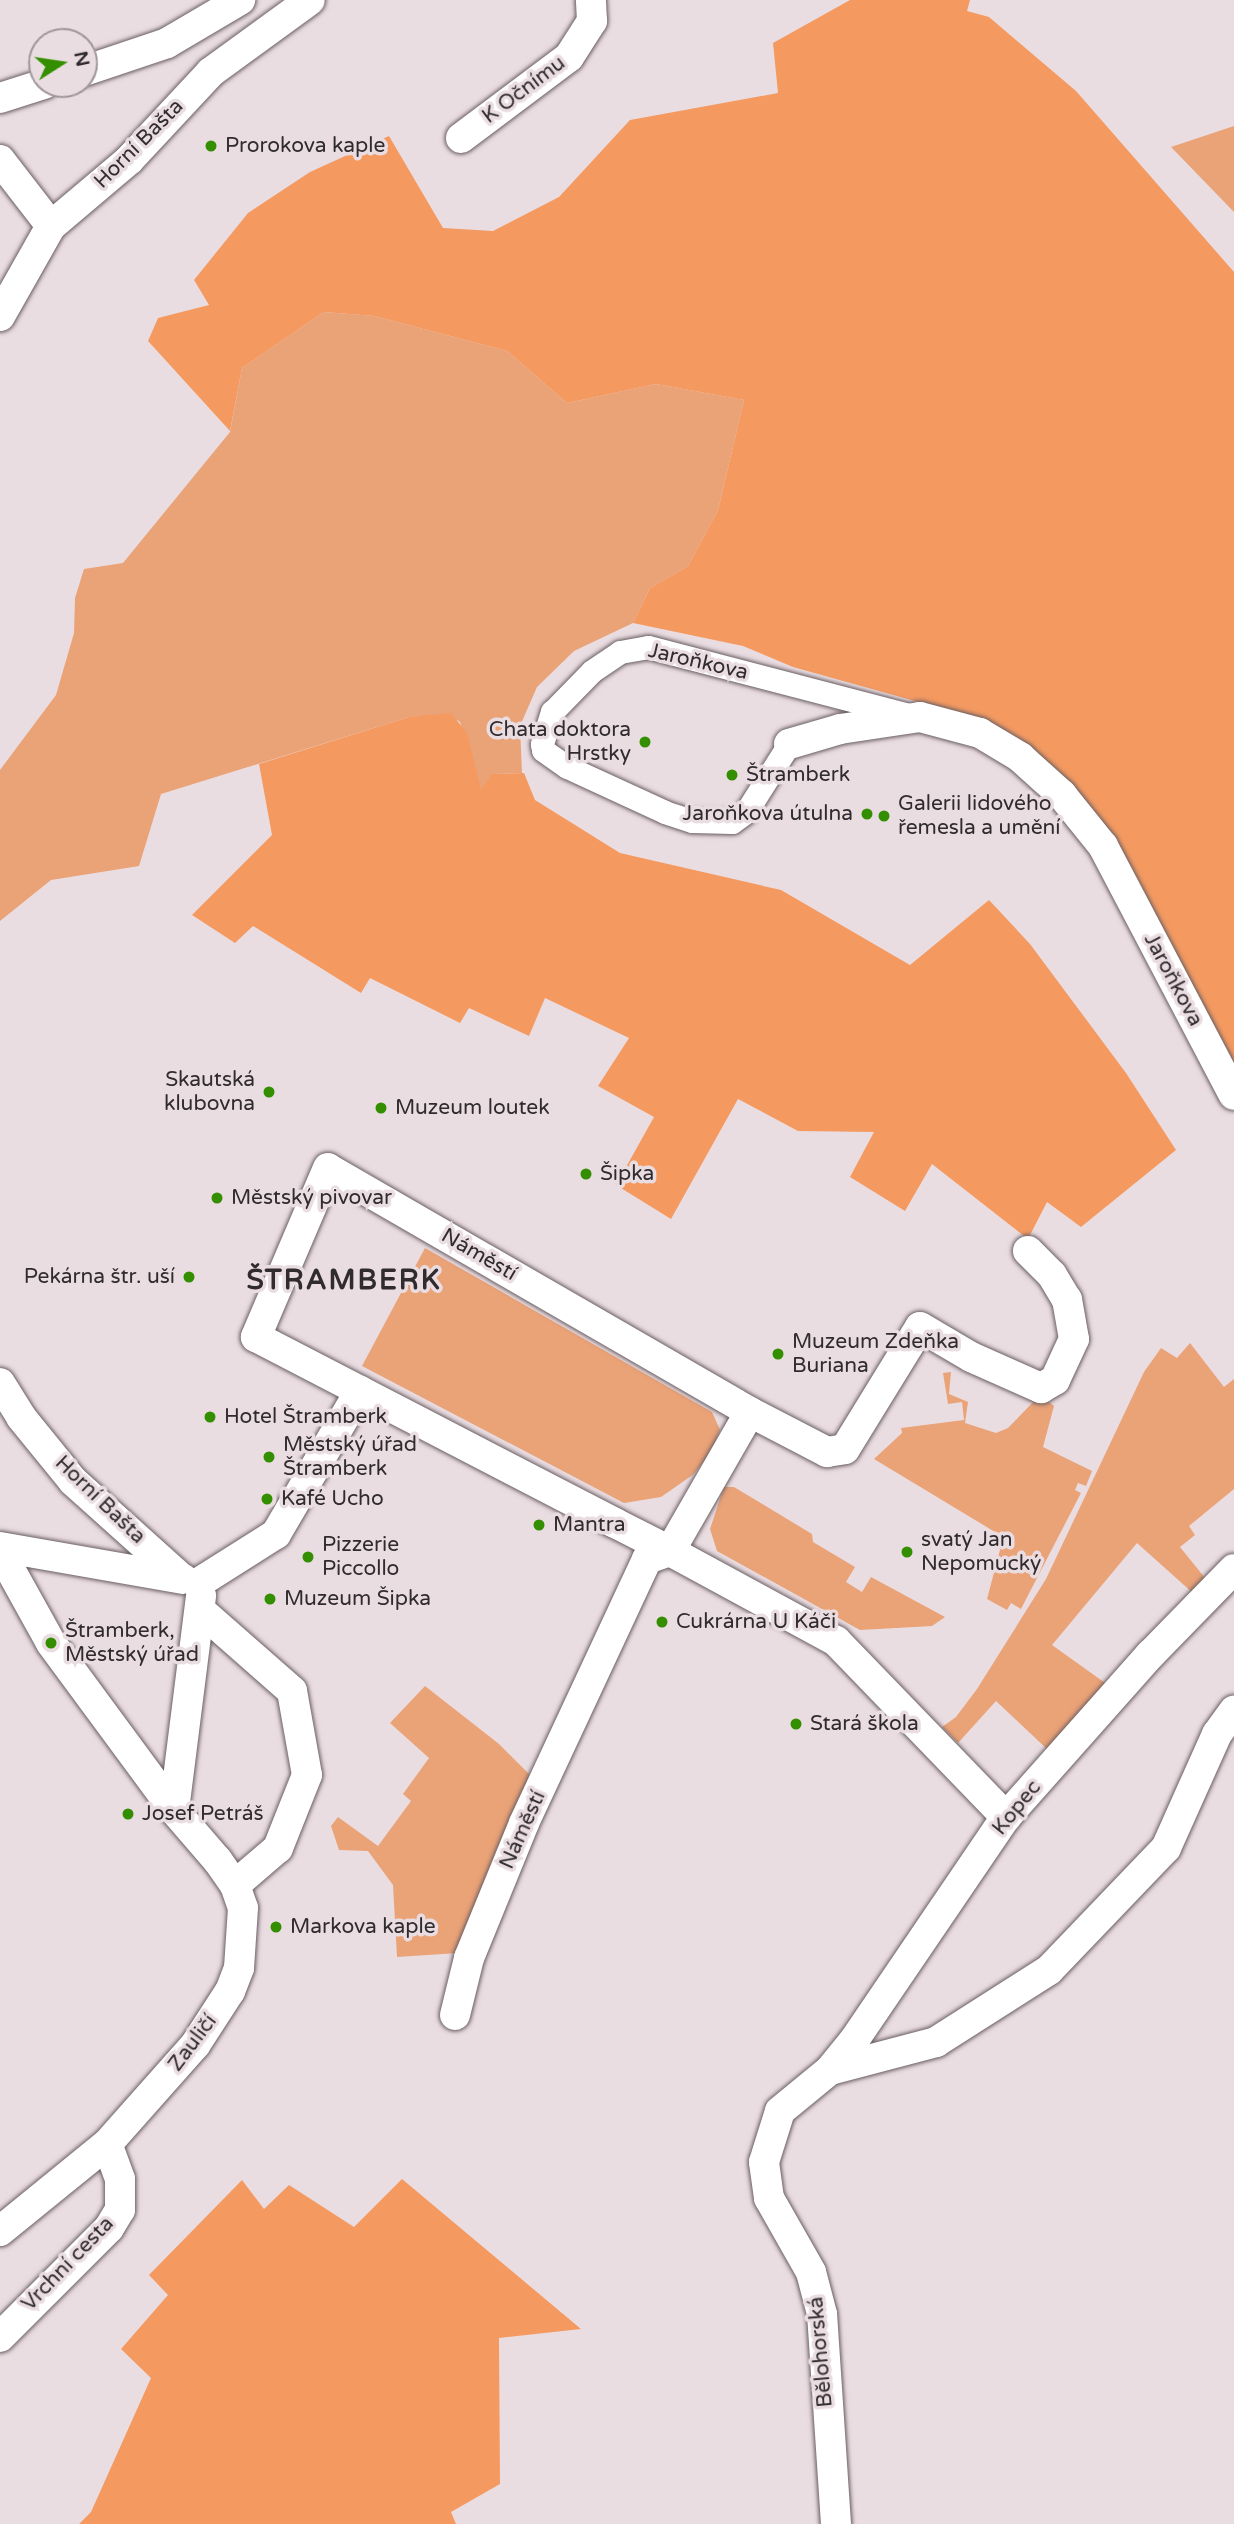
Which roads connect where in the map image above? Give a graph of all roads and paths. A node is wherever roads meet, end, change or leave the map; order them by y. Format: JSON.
{"nodes":[{"id":1,"x":240,"y":0,"type":"edge"},
{"id":2,"x":310,"y":0,"type":"edge"},
{"id":3,"x":591,"y":0,"type":"edge"},
{"id":4,"x":98,"y":66,"type":"edge"},
{"id":5,"x":28,"y":89,"type":"edge"},
{"id":6,"x":0,"y":98,"type":"edge"},
{"id":7,"x":461,"y":138,"type":"dead end"},
{"id":8,"x":0,"y":160,"type":"edge"},
{"id":9,"x":51,"y":226,"type":"junction"},
{"id":10,"x":0,"y":316,"type":"edge"},
{"id":11,"x":920,"y":717,"type":"junction"},
{"id":12,"x":789,"y":744,"type":"joint"},
{"id":13,"x":1234,"y":1095,"type":"edge"},
{"id":14,"x":1028,"y":1251,"type":"dead end"},
{"id":15,"x":0,"y":1383,"type":"edge"},
{"id":16,"x":360,"y":1391,"type":"junction"},
{"id":17,"x":750,"y":1412,"type":"junction"},
{"id":18,"x":0,"y":1549,"type":"edge"},
{"id":19,"x":670,"y":1551,"type":"junction"},
{"id":20,"x":1234,"y":1569,"type":"edge"},
{"id":21,"x":194,"y":1590,"type":"junction"},
{"id":22,"x":1234,"y":1711,"type":"edge"},
{"id":23,"x":174,"y":1810,"type":"junction"},
{"id":24,"x":1006,"y":1817,"type":"junction"},
{"id":25,"x":236,"y":1885,"type":"junction"},
{"id":26,"x":455,"y":2015,"type":"dead end"},
{"id":27,"x":830,"y":2070,"type":"junction"},
{"id":28,"x":780,"y":2111,"type":"joint"},
{"id":29,"x":107,"y":2144,"type":"junction"},
{"id":30,"x":0,"y":2231,"type":"edge"},
{"id":31,"x":0,"y":2337,"type":"edge"},
{"id":32,"x":836,"y":2524,"type":"edge"}],
"edges":[{"from":1,"to":4,"type":"street"},
{"from":2,"to":9,"type":"street","name":"Horní Bašta"},
{"from":3,"to":7,"type":"street","name":"K Očnímu"},
{"from":5,"to":6,"type":"street"},
{"from":8,"to":9,"type":"street"},
{"from":9,"to":10,"type":"street","name":"Horní Bašta"},
{"from":11,"to":12,"type":"street","name":"Jaroňkova"},
{"from":11,"to":12,"type":"street","name":"Jaroňkova"},
{"from":11,"to":13,"type":"street","name":"Jaroňkova"},
{"from":14,"to":17,"type":"street"},
{"from":15,"to":21,"type":"street","name":"Horní Bašta"},
{"from":16,"to":17,"type":"street","name":"Náměstí"},
{"from":16,"to":19,"type":"street","name":"Náměstí"},
{"from":16,"to":21,"type":"street"},
{"from":17,"to":19,"type":"street","name":"Náměstí"},
{"from":18,"to":21,"type":"street","name":"Zauličí"},
{"from":18,"to":23,"type":"street","name":"Zauličí"},
{"from":19,"to":24,"type":"street","name":"Náměstí"},
{"from":19,"to":26,"type":"street","name":"Náměstí"},
{"from":20,"to":24,"type":"street","name":"Kopec"},
{"from":21,"to":23,"type":"street"},
{"from":21,"to":25,"type":"street","name":"Horní Bašta"},
{"from":22,"to":27,"type":"street","name":"Kopec"},
{"from":23,"to":25,"type":"street","name":"Zauličí"},
{"from":24,"to":27,"type":"street","name":"Kopec"},
{"from":25,"to":29,"type":"street","name":"Zauličí"},
{"from":27,"to":28,"type":"street","name":"Kopec"},
{"from":28,"to":32,"type":"street","name":"Bělohorská"},
{"from":29,"to":30,"type":"street","name":"Zauličí"},
{"from":29,"to":31,"type":"street","name":"Vrchní cesta"}]}
